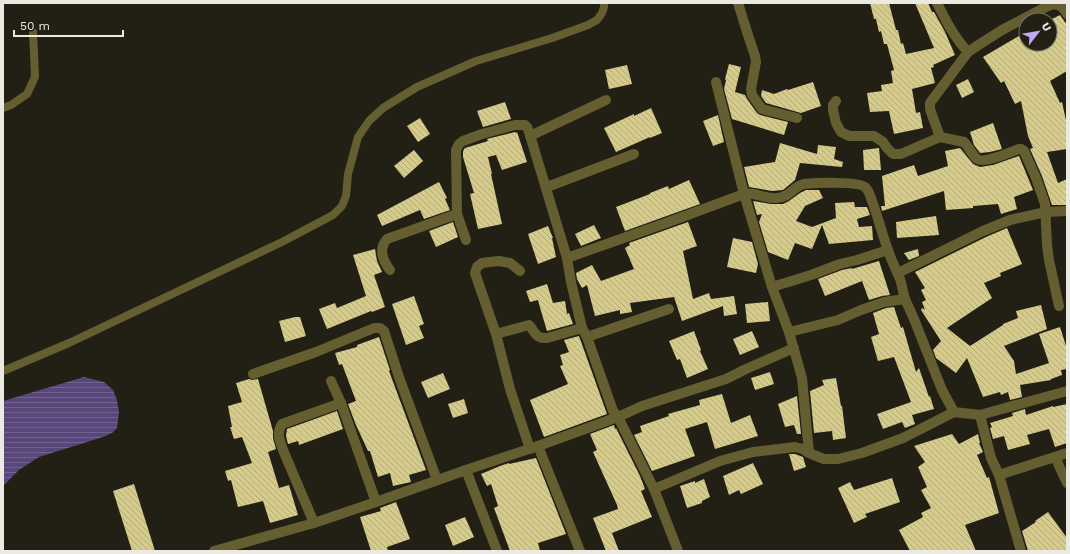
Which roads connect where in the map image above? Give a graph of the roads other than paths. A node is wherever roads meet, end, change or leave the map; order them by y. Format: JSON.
{"nodes":[{"id":1,"x":604,"y":3,"type":"edge"},
{"id":2,"x":738,"y":3,"type":"edge"},
{"id":3,"x":937,"y":3,"type":"edge"},
{"id":4,"x":1067,"y":14,"type":"edge"},
{"id":5,"x":33,"y":32,"type":"dead end"},
{"id":6,"x":968,"y":52,"type":"junction"},
{"id":7,"x":716,"y":82,"type":"dead end"},
{"id":8,"x":606,"y":100,"type":"dead end"},
{"id":9,"x":836,"y":101,"type":"dead end"},
{"id":10,"x":3,"y":108,"type":"edge"},
{"id":11,"x":797,"y":118,"type":"dead end"},
{"id":12,"x":530,"y":136,"type":"junction"},
{"id":13,"x":940,"y":137,"type":"junction"},
{"id":14,"x":634,"y":154,"type":"dead end"},
{"id":15,"x":547,"y":187,"type":"junction"},
{"id":16,"x":744,"y":194,"type":"junction"},
{"id":17,"x":1067,"y":211,"type":"edge"},
{"id":18,"x":1046,"y":212,"type":"junction"},
{"id":19,"x":457,"y":214,"type":"junction"},
{"id":20,"x":466,"y":240,"type":"dead end"},
{"id":21,"x":888,"y":250,"type":"junction"},
{"id":22,"x":567,"y":258,"type":"junction"},
{"id":23,"x":390,"y":270,"type":"dead end"},
{"id":24,"x":520,"y":271,"type":"dead end"},
{"id":25,"x":898,"y":274,"type":"junction"},
{"id":26,"x":772,"y":287,"type":"junction"},
{"id":27,"x":905,"y":299,"type":"junction"},
{"id":28,"x":1059,"y":306,"type":"dead end"},
{"id":29,"x":669,"y":309,"type":"dead end"},
{"id":30,"x":789,"y":332,"type":"junction"},
{"id":31,"x":584,"y":333,"type":"junction"},
{"id":32,"x":496,"y":334,"type":"junction"},
{"id":33,"x":794,"y":348,"type":"junction"},
{"id":34,"x":3,"y":371,"type":"edge"},
{"id":35,"x":253,"y":374,"type":"dead end"},
{"id":36,"x":331,"y":380,"type":"dead end"},
{"id":37,"x":1067,"y":391,"type":"edge"},
{"id":38,"x":341,"y":403,"type":"junction"},
{"id":39,"x":954,"y":412,"type":"junction"},
{"id":40,"x":980,"y":414,"type":"junction"},
{"id":41,"x":618,"y":417,"type":"junction"},
{"id":42,"x":534,"y":448,"type":"junction"},
{"id":43,"x":809,"y":453,"type":"junction"},
{"id":44,"x":1067,"y":453,"type":"edge"},
{"id":45,"x":1055,"y":457,"type":"junction"},
{"id":46,"x":466,"y":470,"type":"junction"},
{"id":47,"x":999,"y":475,"type":"junction"},
{"id":48,"x":437,"y":480,"type":"junction"},
{"id":49,"x":1067,"y":482,"type":"edge"},
{"id":50,"x":654,"y":489,"type":"junction"},
{"id":51,"x":376,"y":502,"type":"junction"},
{"id":52,"x":314,"y":523,"type":"junction"},
{"id":53,"x":214,"y":551,"type":"edge"},
{"id":54,"x":497,"y":551,"type":"edge"},
{"id":55,"x":580,"y":551,"type":"edge"},
{"id":56,"x":678,"y":551,"type":"edge"},
{"id":57,"x":1021,"y":551,"type":"edge"}],
"edges":[{"from":1,"to":34,"type":"lane"},
{"from":2,"to":11,"type":"street"},
{"from":3,"to":6,"type":"street"},
{"from":4,"to":6,"type":"street"},
{"from":5,"to":10,"type":"lane"},
{"from":6,"to":13,"type":"street"},
{"from":7,"to":16,"type":"street"},
{"from":8,"to":12,"type":"street"},
{"from":9,"to":13,"type":"street"},
{"from":12,"to":15,"type":"street"},
{"from":12,"to":19,"type":"street"},
{"from":13,"to":18,"type":"street"},
{"from":14,"to":15,"type":"street"},
{"from":15,"to":22,"type":"street"},
{"from":16,"to":21,"type":"street"},
{"from":16,"to":22,"type":"street"},
{"from":16,"to":26,"type":"street"},
{"from":17,"to":18,"type":"street"},
{"from":18,"to":25,"type":"street"},
{"from":18,"to":28,"type":"street"},
{"from":19,"to":20,"type":"street"},
{"from":19,"to":23,"type":"street"},
{"from":21,"to":25,"type":"street"},
{"from":21,"to":26,"type":"street"},
{"from":22,"to":31,"type":"street"},
{"from":24,"to":32,"type":"street"},
{"from":25,"to":27,"type":"street"},
{"from":26,"to":30,"type":"street"},
{"from":27,"to":30,"type":"street"},
{"from":27,"to":39,"type":"street"},
{"from":29,"to":31,"type":"street"},
{"from":30,"to":33,"type":"street"},
{"from":31,"to":32,"type":"street"},
{"from":31,"to":41,"type":"street"},
{"from":32,"to":42,"type":"street"},
{"from":33,"to":41,"type":"street"},
{"from":33,"to":43,"type":"street"},
{"from":35,"to":48,"type":"street"},
{"from":36,"to":38,"type":"street"},
{"from":37,"to":40,"type":"street"},
{"from":38,"to":51,"type":"street"},
{"from":38,"to":52,"type":"street"},
{"from":39,"to":40,"type":"street"},
{"from":39,"to":43,"type":"street"},
{"from":40,"to":47,"type":"street"},
{"from":41,"to":42,"type":"street"},
{"from":41,"to":50,"type":"street"},
{"from":42,"to":46,"type":"street"},
{"from":42,"to":55,"type":"street"},
{"from":43,"to":50,"type":"street"},
{"from":44,"to":45,"type":"street"},
{"from":45,"to":47,"type":"street"},
{"from":45,"to":49,"type":"street"},
{"from":46,"to":48,"type":"street"},
{"from":46,"to":54,"type":"street"},
{"from":47,"to":57,"type":"street"},
{"from":48,"to":51,"type":"street"},
{"from":50,"to":56,"type":"street"},
{"from":51,"to":52,"type":"street"},
{"from":52,"to":53,"type":"street"}]}
